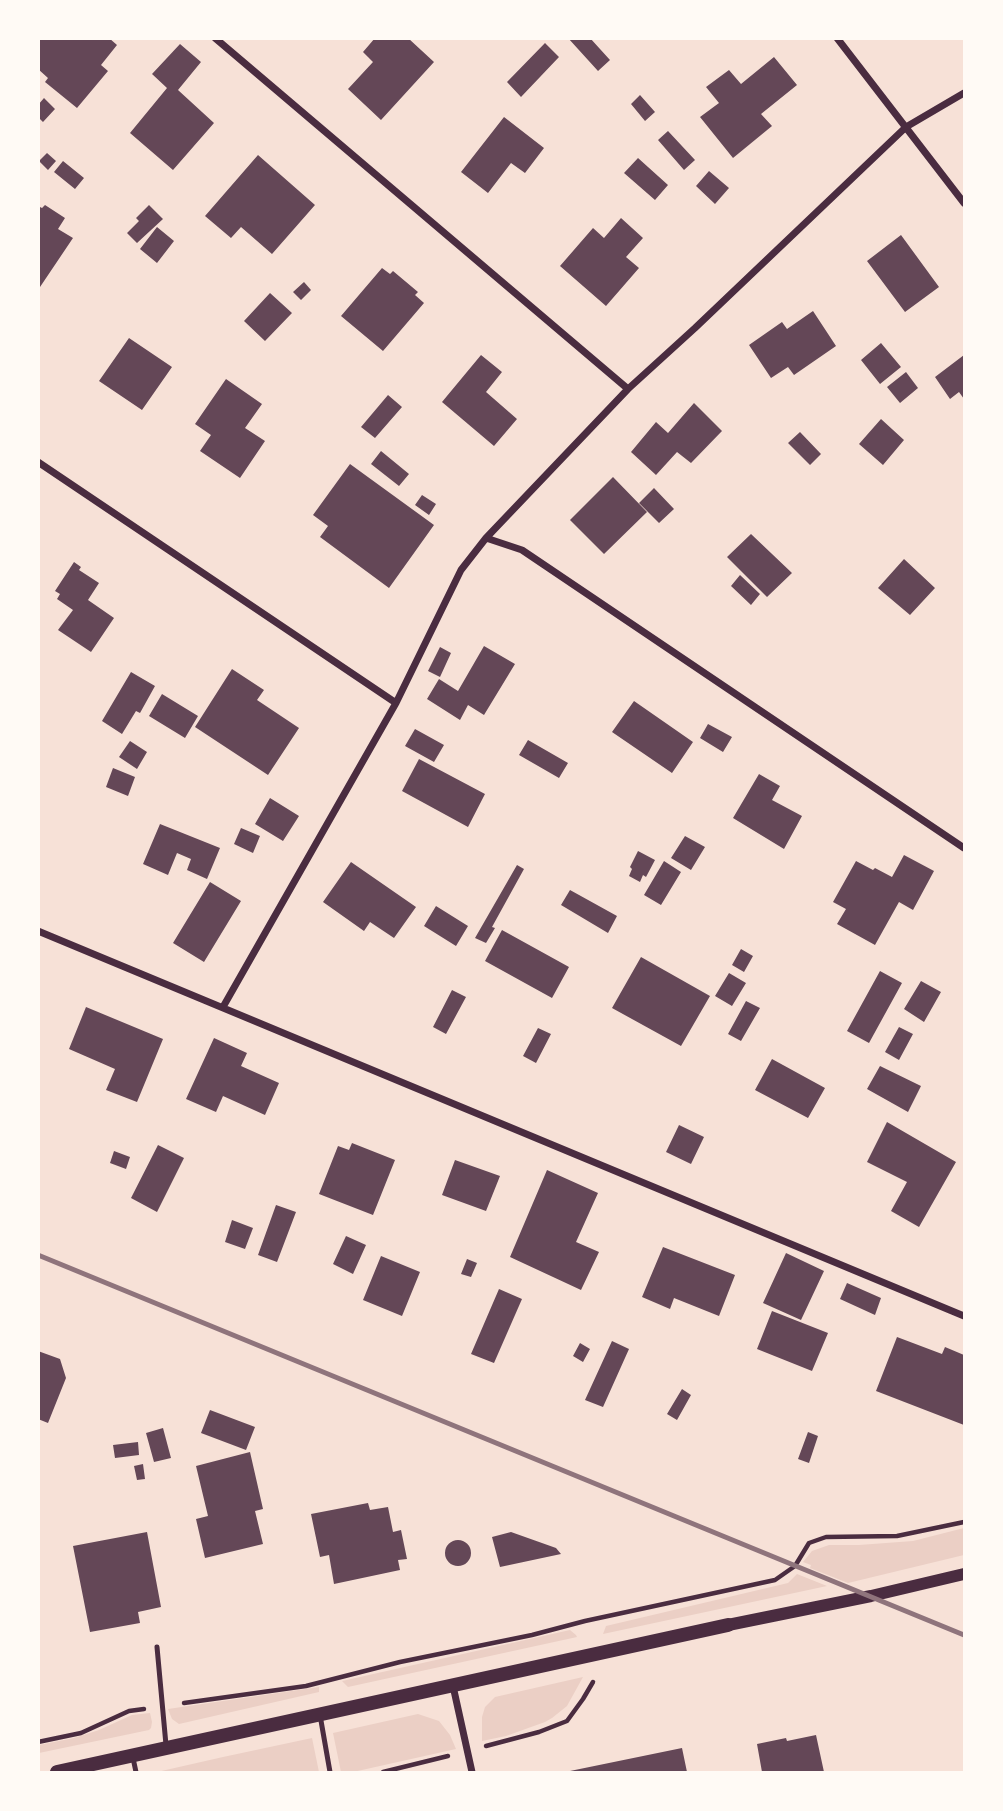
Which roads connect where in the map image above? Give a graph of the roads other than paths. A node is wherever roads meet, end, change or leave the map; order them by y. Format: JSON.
{"nodes":[{"id":1,"x":215,"y":38,"type":"edge"},
{"id":2,"x":837,"y":38,"type":"edge"},
{"id":3,"x":964,"y":93,"type":"edge"},
{"id":4,"x":906,"y":127,"type":"junction"},
{"id":5,"x":964,"y":203,"type":"edge"},
{"id":6,"x":628,"y":389,"type":"junction"},
{"id":7,"x":38,"y":462,"type":"edge"},
{"id":8,"x":486,"y":538,"type":"junction"},
{"id":9,"x":396,"y":703,"type":"junction"},
{"id":10,"x":964,"y":848,"type":"edge"},
{"id":11,"x":38,"y":930,"type":"edge"},
{"id":12,"x":223,"y":1007,"type":"junction"},
{"id":13,"x":964,"y":1316,"type":"edge"},
{"id":14,"x":964,"y":1574,"type":"edge"},
{"id":15,"x":727,"y":1625,"type":"joint"},
{"id":16,"x":157,"y":1647,"type":"dead end"},
{"id":17,"x":453,"y":1686,"type":"junction"},
{"id":18,"x":320,"y":1715,"type":"junction"},
{"id":19,"x":166,"y":1748,"type":"junction"},
{"id":20,"x":133,"y":1755,"type":"junction"},
{"id":21,"x":80,"y":1770,"type":"edge"},
{"id":22,"x":57,"y":1773,"type":"edge"},
{"id":23,"x":135,"y":1773,"type":"edge"},
{"id":24,"x":330,"y":1773,"type":"edge"},
{"id":25,"x":472,"y":1773,"type":"edge"}],
"edges":[{"from":1,"to":6,"type":"street"},
{"from":2,"to":4,"type":"street"},
{"from":3,"to":4,"type":"street"},
{"from":4,"to":5,"type":"street"},
{"from":4,"to":6,"type":"street"},
{"from":6,"to":8,"type":"street"},
{"from":7,"to":9,"type":"street"},
{"from":8,"to":9,"type":"street"},
{"from":8,"to":10,"type":"street"},
{"from":9,"to":12,"type":"street"},
{"from":11,"to":12,"type":"street"},
{"from":12,"to":13,"type":"street"},
{"from":14,"to":15,"type":"street"},
{"from":15,"to":17,"type":"main road"},
{"from":16,"to":19,"type":"lane"},
{"from":17,"to":18,"type":"main road"},
{"from":17,"to":25,"type":"street"},
{"from":18,"to":19,"type":"main road"},
{"from":18,"to":24,"type":"lane"},
{"from":19,"to":20,"type":"main road"},
{"from":20,"to":21,"type":"main road"},
{"from":20,"to":23,"type":"lane"},
{"from":21,"to":22,"type":"main road"}]}
